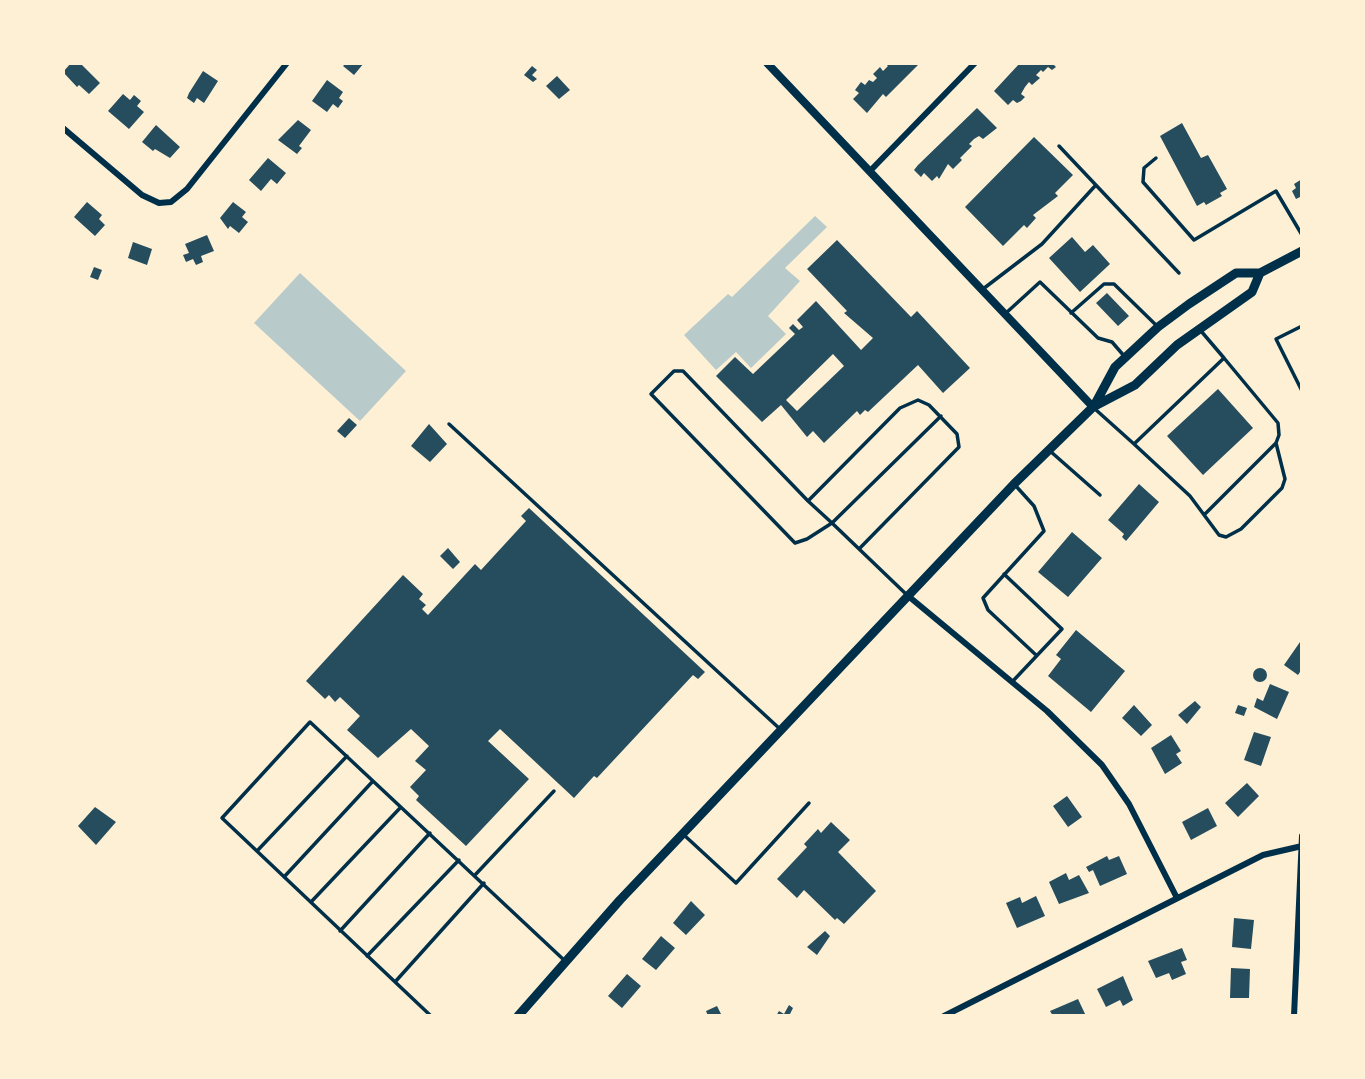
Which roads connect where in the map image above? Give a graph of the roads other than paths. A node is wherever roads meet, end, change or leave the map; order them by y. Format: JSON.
{"nodes":[{"id":1,"x":287,"y":63,"type":"edge"},
{"id":2,"x":767,"y":63,"type":"edge"},
{"id":3,"x":975,"y":63,"type":"edge"},
{"id":4,"x":63,"y":128,"type":"edge"},
{"id":5,"x":1059,"y":146,"type":"dead end"},
{"id":6,"x":1156,"y":158,"type":"dead end"},
{"id":7,"x":870,"y":171,"type":"junction"},
{"id":8,"x":1095,"y":186,"type":"junction"},
{"id":9,"x":1302,"y":236,"type":"edge"},
{"id":10,"x":1302,"y":251,"type":"edge"},
{"id":11,"x":1179,"y":273,"type":"dead end"},
{"id":12,"x":1260,"y":273,"type":"junction"},
{"id":13,"x":981,"y":290,"type":"junction"},
{"id":14,"x":1071,"y":313,"type":"junction"},
{"id":15,"x":1005,"y":314,"type":"junction"},
{"id":16,"x":1302,"y":326,"type":"edge"},
{"id":17,"x":1158,"y":327,"type":"junction"},
{"id":18,"x":1199,"y":328,"type":"junction"},
{"id":19,"x":1125,"y":357,"type":"junction"},
{"id":20,"x":1224,"y":358,"type":"junction"},
{"id":21,"x":1302,"y":391,"type":"edge"},
{"id":22,"x":1093,"y":407,"type":"junction"},
{"id":23,"x":941,"y":416,"type":"junction"},
{"id":24,"x":449,"y":424,"type":"dead end"},
{"id":25,"x":1134,"y":443,"type":"junction"},
{"id":26,"x":1276,"y":443,"type":"junction"},
{"id":27,"x":1049,"y":450,"type":"junction"},
{"id":28,"x":1014,"y":484,"type":"junction"},
{"id":29,"x":1100,"y":495,"type":"dead end"},
{"id":30,"x":808,"y":501,"type":"junction"},
{"id":31,"x":1204,"y":515,"type":"junction"},
{"id":32,"x":832,"y":523,"type":"junction"},
{"id":33,"x":859,"y":549,"type":"junction"},
{"id":34,"x":1003,"y":574,"type":"junction"},
{"id":35,"x":907,"y":595,"type":"junction"},
{"id":36,"x":1036,"y":655,"type":"junction"},
{"id":37,"x":1012,"y":682,"type":"junction"},
{"id":38,"x":780,"y":729,"type":"junction"},
{"id":39,"x":347,"y":756,"type":"junction"},
{"id":40,"x":373,"y":781,"type":"junction"},
{"id":41,"x":554,"y":791,"type":"dead end"},
{"id":42,"x":809,"y":803,"type":"dead end"},
{"id":43,"x":401,"y":807,"type":"junction"},
{"id":44,"x":430,"y":833,"type":"junction"},
{"id":45,"x":682,"y":834,"type":"junction"},
{"id":46,"x":1302,"y":836,"type":"edge"},
{"id":47,"x":1301,"y":846,"type":"edge"},
{"id":48,"x":257,"y":851,"type":"junction"},
{"id":49,"x":459,"y":860,"type":"junction"},
{"id":50,"x":475,"y":875,"type":"junction"},
{"id":51,"x":284,"y":877,"type":"junction"},
{"id":52,"x":484,"y":883,"type":"junction"},
{"id":53,"x":1177,"y":898,"type":"junction"},
{"id":54,"x":311,"y":902,"type":"junction"},
{"id":55,"x":340,"y":931,"type":"junction"},
{"id":56,"x":367,"y":956,"type":"junction"},
{"id":57,"x":566,"y":961,"type":"junction"},
{"id":58,"x":396,"y":982,"type":"junction"},
{"id":59,"x":431,"y":1016,"type":"edge"},
{"id":60,"x":518,"y":1016,"type":"edge"},
{"id":61,"x":944,"y":1016,"type":"edge"},
{"id":62,"x":1294,"y":1016,"type":"edge"}],
"edges":[{"from":1,"to":4,"type":"street"},
{"from":2,"to":7,"type":"street"},
{"from":3,"to":7,"type":"street"},
{"from":5,"to":8,"type":"lane"},
{"from":6,"to":9,"type":"lane"},
{"from":7,"to":13,"type":"street"},
{"from":8,"to":11,"type":"lane"},
{"from":8,"to":13,"type":"lane"},
{"from":10,"to":12,"type":"main road"},
{"from":12,"to":17,"type":"main road"},
{"from":12,"to":18,"type":"main road"},
{"from":13,"to":15,"type":"street"},
{"from":14,"to":15,"type":"lane"},
{"from":14,"to":17,"type":"lane"},
{"from":14,"to":19,"type":"lane"},
{"from":15,"to":22,"type":"street"},
{"from":16,"to":21,"type":"lane"},
{"from":17,"to":19,"type":"main road"},
{"from":18,"to":20,"type":"lane"},
{"from":18,"to":22,"type":"main road"},
{"from":19,"to":22,"type":"main road"},
{"from":20,"to":25,"type":"lane"},
{"from":20,"to":26,"type":"lane"},
{"from":22,"to":25,"type":"lane"},
{"from":22,"to":27,"type":"main road"},
{"from":23,"to":30,"type":"lane"},
{"from":23,"to":32,"type":"lane"},
{"from":23,"to":33,"type":"lane"},
{"from":24,"to":38,"type":"lane"},
{"from":25,"to":31,"type":"lane"},
{"from":26,"to":31,"type":"lane"},
{"from":26,"to":31,"type":"lane"},
{"from":27,"to":28,"type":"main road"},
{"from":27,"to":29,"type":"lane"},
{"from":28,"to":34,"type":"lane"},
{"from":28,"to":35,"type":"main road"},
{"from":30,"to":32,"type":"lane"},
{"from":30,"to":32,"type":"lane"},
{"from":32,"to":33,"type":"lane"},
{"from":33,"to":35,"type":"lane"},
{"from":34,"to":36,"type":"lane"},
{"from":34,"to":36,"type":"lane"},
{"from":35,"to":37,"type":"street"},
{"from":35,"to":38,"type":"main road"},
{"from":36,"to":37,"type":"lane"},
{"from":37,"to":53,"type":"street"},
{"from":38,"to":45,"type":"main road"},
{"from":39,"to":40,"type":"lane"},
{"from":39,"to":48,"type":"lane"},
{"from":39,"to":48,"type":"lane"},
{"from":40,"to":43,"type":"lane"},
{"from":40,"to":51,"type":"lane"},
{"from":41,"to":50,"type":"lane"},
{"from":42,"to":45,"type":"lane"},
{"from":43,"to":44,"type":"lane"},
{"from":43,"to":54,"type":"lane"},
{"from":44,"to":49,"type":"lane"},
{"from":44,"to":55,"type":"lane"},
{"from":45,"to":57,"type":"main road"},
{"from":46,"to":47,"type":"street"},
{"from":47,"to":53,"type":"street"},
{"from":47,"to":62,"type":"street"},
{"from":48,"to":51,"type":"lane"},
{"from":49,"to":50,"type":"lane"},
{"from":49,"to":56,"type":"lane"},
{"from":50,"to":52,"type":"lane"},
{"from":51,"to":54,"type":"lane"},
{"from":52,"to":57,"type":"lane"},
{"from":52,"to":58,"type":"lane"},
{"from":53,"to":61,"type":"street"},
{"from":54,"to":55,"type":"lane"},
{"from":55,"to":56,"type":"lane"},
{"from":56,"to":58,"type":"lane"},
{"from":57,"to":60,"type":"main road"},
{"from":58,"to":59,"type":"lane"}]}
